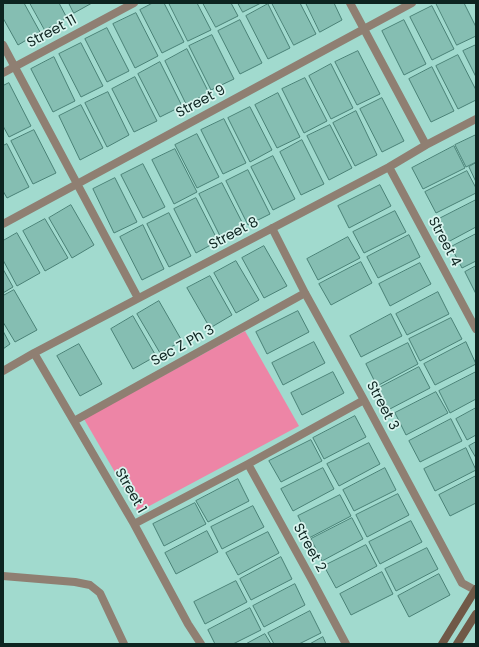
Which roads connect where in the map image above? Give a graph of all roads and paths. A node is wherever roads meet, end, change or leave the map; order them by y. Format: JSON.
{"nodes":[{"id":1,"x":134,"y":3,"type":"edge"},
{"id":2,"x":350,"y":3,"type":"edge"},
{"id":3,"x":412,"y":3,"type":"edge"},
{"id":4,"x":364,"y":29,"type":"junction"},
{"id":5,"x":3,"y":45,"type":"edge"},
{"id":6,"x":15,"y":67,"type":"junction"},
{"id":7,"x":3,"y":73,"type":"edge"},
{"id":8,"x":476,"y":119,"type":"edge"},
{"id":9,"x":426,"y":145,"type":"junction"},
{"id":10,"x":389,"y":166,"type":"junction"},
{"id":11,"x":77,"y":183,"type":"junction"},
{"id":12,"x":3,"y":224,"type":"edge"},
{"id":13,"x":272,"y":228,"type":"junction"},
{"id":14,"x":305,"y":293,"type":"junction"},
{"id":15,"x":138,"y":298,"type":"junction"},
{"id":16,"x":476,"y":329,"type":"edge"},
{"id":17,"x":34,"y":352,"type":"junction"},
{"id":18,"x":3,"y":371,"type":"edge"},
{"id":19,"x":364,"y":400,"type":"junction"},
{"id":20,"x":74,"y":421,"type":"junction"},
{"id":21,"x":248,"y":464,"type":"junction"},
{"id":22,"x":134,"y":524,"type":"junction"},
{"id":23,"x":3,"y":576,"type":"edge"},
{"id":24,"x":476,"y":590,"type":"edge"},
{"id":25,"x":476,"y":614,"type":"edge"},
{"id":26,"x":124,"y":644,"type":"edge"},
{"id":27,"x":201,"y":644,"type":"edge"},
{"id":28,"x":346,"y":644,"type":"edge"},
{"id":29,"x":442,"y":644,"type":"edge"},
{"id":30,"x":457,"y":644,"type":"edge"}],
"edges":[{"from":1,"to":6,"type":"street","name":"Street 11"},
{"from":2,"to":4,"type":"street"},
{"from":3,"to":4,"type":"street","name":"Street 9"},
{"from":4,"to":9,"type":"street"},
{"from":4,"to":11,"type":"street","name":"Street 9"},
{"from":5,"to":6,"type":"street"},
{"from":6,"to":7,"type":"street","name":"Street 11"},
{"from":6,"to":11,"type":"street"},
{"from":8,"to":9,"type":"street","name":"Street 8"},
{"from":9,"to":10,"type":"street","name":"Street 8"},
{"from":10,"to":13,"type":"street","name":"Street 8"},
{"from":10,"to":16,"type":"street","name":"Street 4"},
{"from":11,"to":12,"type":"street","name":"Street 9"},
{"from":11,"to":15,"type":"street"},
{"from":13,"to":14,"type":"street","name":"Street 3"},
{"from":13,"to":15,"type":"street","name":"Street 8"},
{"from":14,"to":19,"type":"street","name":"Street 3"},
{"from":14,"to":20,"type":"street","name":"Sec Z Ph 3"},
{"from":15,"to":17,"type":"street","name":"Street 8"},
{"from":17,"to":18,"type":"street","name":"Street 8"},
{"from":17,"to":20,"type":"street","name":"Street 1"},
{"from":19,"to":21,"type":"street"},
{"from":19,"to":24,"type":"street","name":"Street 3"},
{"from":20,"to":22,"type":"street","name":"Street 1"},
{"from":21,"to":22,"type":"street"},
{"from":21,"to":28,"type":"street","name":"Street 2"},
{"from":22,"to":27,"type":"street","name":"Street 1"},
{"from":23,"to":26,"type":"street"},
{"from":24,"to":29,"type":"main road"},
{"from":25,"to":30,"type":"main road"}]}
